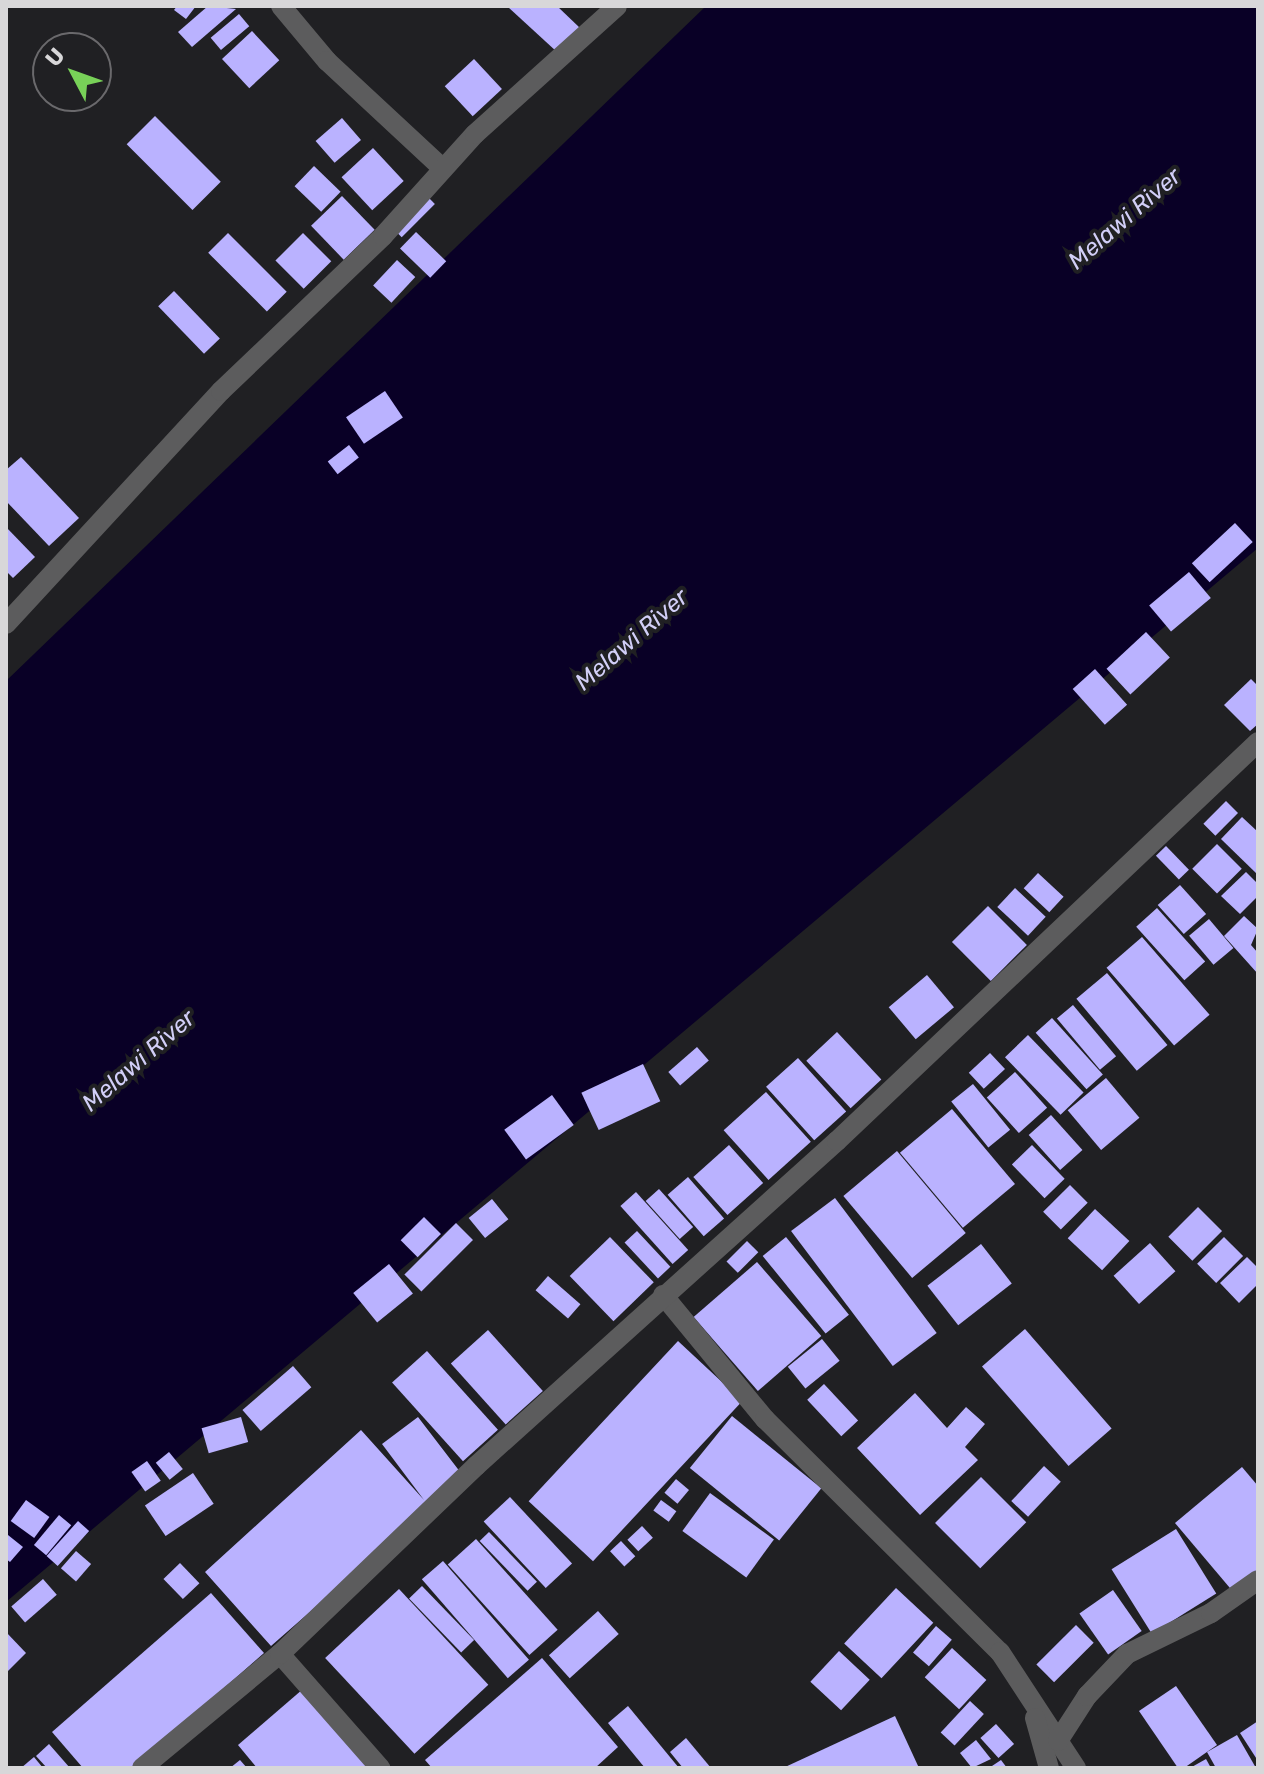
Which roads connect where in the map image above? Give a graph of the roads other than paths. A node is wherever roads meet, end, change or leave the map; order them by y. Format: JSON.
{"nodes":[{"id":1,"x":281,"y":6,"type":"edge"},
{"id":2,"x":617,"y":6,"type":"edge"},
{"id":3,"x":442,"y":168,"type":"junction"},
{"id":4,"x":6,"y":624,"type":"edge"},
{"id":5,"x":1258,"y":742,"type":"edge"},
{"id":6,"x":663,"y":1295,"type":"junction"},
{"id":7,"x":1258,"y":1580,"type":"edge"},
{"id":8,"x":280,"y":1654,"type":"junction"},
{"id":9,"x":1031,"y":1701,"type":"junction"},
{"id":10,"x":1058,"y":1741,"type":"junction"},
{"id":11,"x":1074,"y":1765,"type":"edge"},
{"id":12,"x":1045,"y":1766,"type":"edge"},
{"id":13,"x":142,"y":1768,"type":"edge"},
{"id":14,"x":380,"y":1768,"type":"edge"}],
"edges":[{"from":1,"to":3,"type":"street"},
{"from":2,"to":3,"type":"street"},
{"from":3,"to":4,"type":"street"},
{"from":5,"to":6,"type":"street"},
{"from":6,"to":8,"type":"street"},
{"from":6,"to":9,"type":"street"},
{"from":7,"to":10,"type":"street"},
{"from":8,"to":13,"type":"street"},
{"from":8,"to":14,"type":"street"},
{"from":9,"to":10,"type":"street"},
{"from":9,"to":12,"type":"street"},
{"from":10,"to":11,"type":"street"}]}
